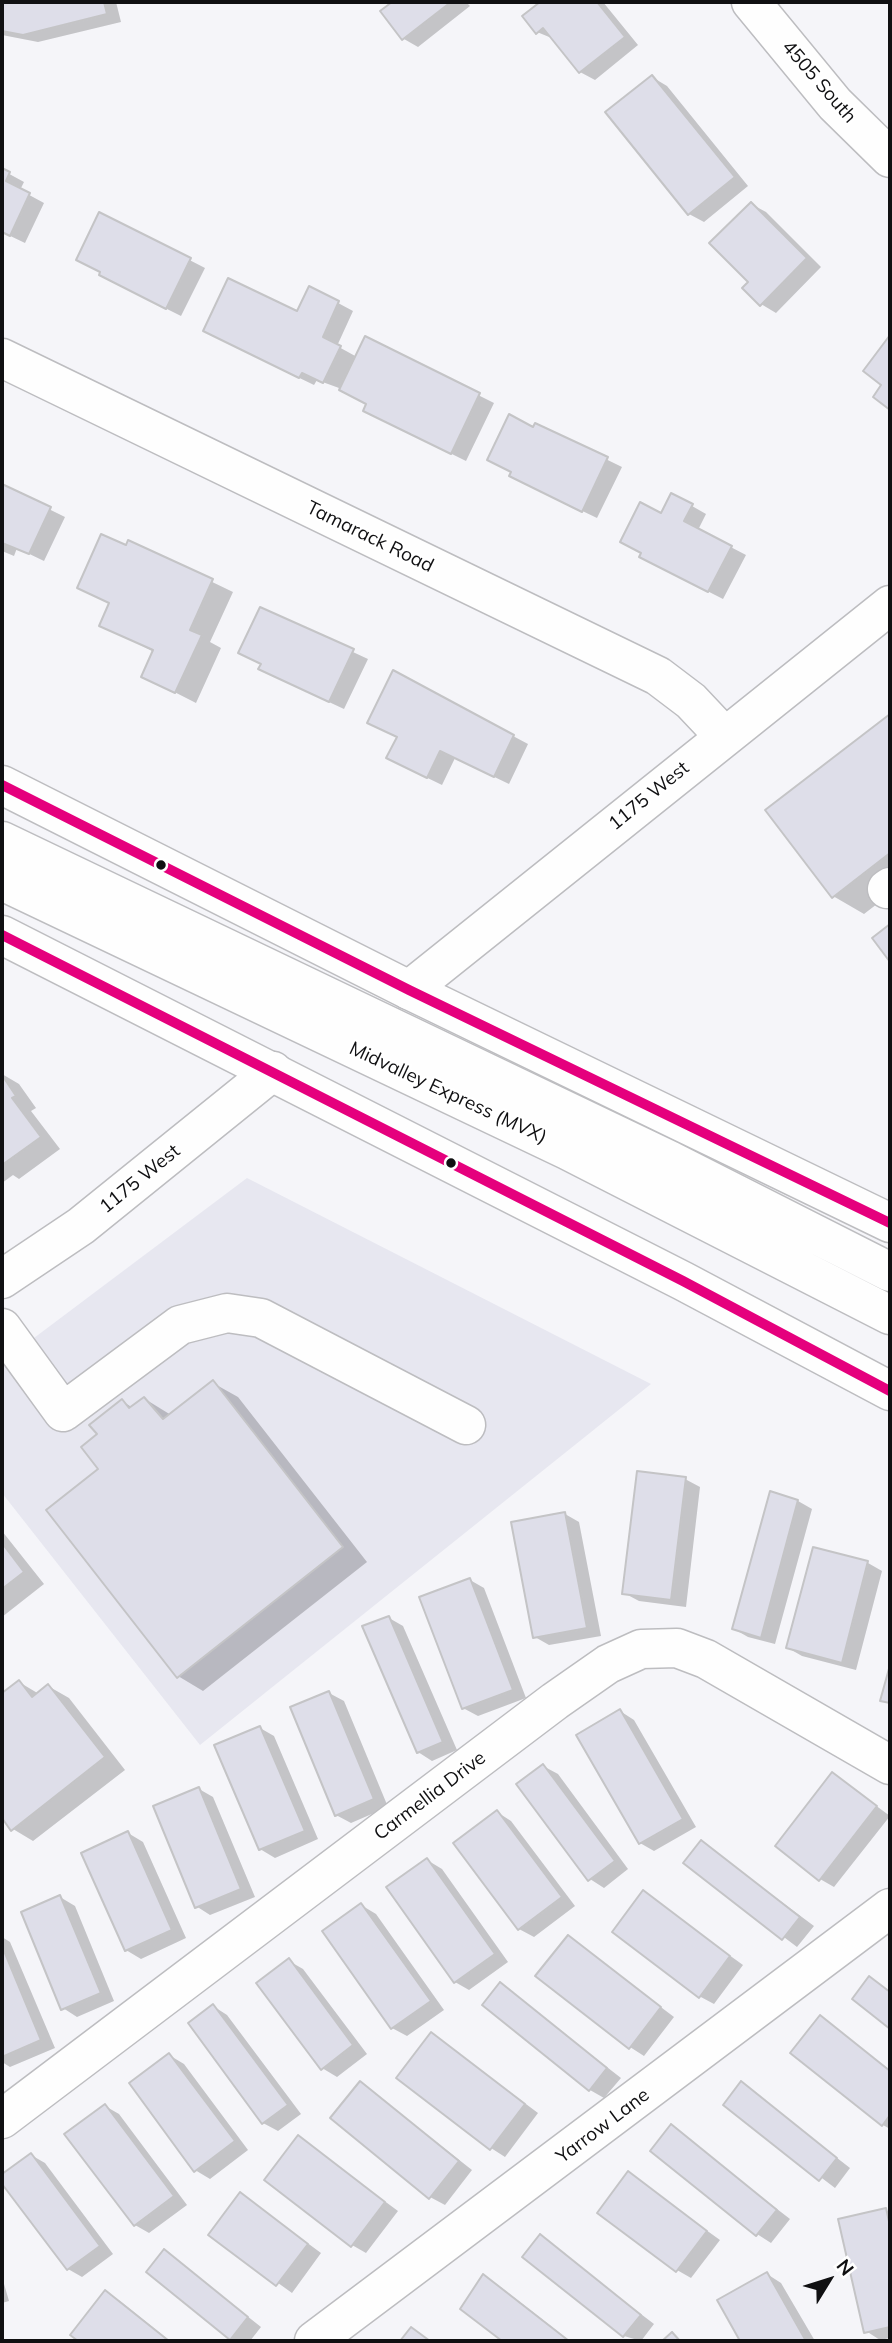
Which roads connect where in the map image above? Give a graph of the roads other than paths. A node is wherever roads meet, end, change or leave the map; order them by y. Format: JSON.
{"nodes":[{"id":1,"x":751,"y":2,"type":"edge"},
{"id":2,"x":890,"y":158,"type":"edge"},
{"id":3,"x":2,"y":358,"type":"edge"},
{"id":4,"x":890,"y":605,"type":"edge"},
{"id":5,"x":724,"y":736,"type":"junction"},
{"id":6,"x":2,"y":785,"type":"edge"},
{"id":7,"x":2,"y":841,"type":"edge"},
{"id":8,"x":2,"y":881,"type":"edge"},
{"id":9,"x":2,"y":935,"type":"edge"},
{"id":10,"x":409,"y":989,"type":"junction"},
{"id":11,"x":273,"y":1071,"type":"junction"},
{"id":12,"x":890,"y":1223,"type":"edge"},
{"id":13,"x":890,"y":1272,"type":"edge"},
{"id":14,"x":2,"y":1279,"type":"edge"},
{"id":15,"x":890,"y":1315,"type":"edge"},
{"id":16,"x":2,"y":1328,"type":"edge"},
{"id":17,"x":890,"y":1391,"type":"edge"},
{"id":18,"x":466,"y":1425,"type":"dead end"},
{"id":19,"x":890,"y":1765,"type":"edge"},
{"id":20,"x":890,"y":1908,"type":"edge"},
{"id":21,"x":2,"y":2119,"type":"edge"},
{"id":22,"x":314,"y":2341,"type":"edge"}],
"edges":[{"from":1,"to":2,"type":"street","name":"4505 South"},
{"from":3,"to":5,"type":"street","name":"Tamarack Road"},
{"from":4,"to":5,"type":"street","name":"1175 West"},
{"from":5,"to":10,"type":"street","name":"1175 West"},
{"from":6,"to":10,"type":"street"},
{"from":7,"to":13,"type":"street","name":"Midvalley Express (MVX)"},
{"from":8,"to":15,"type":"street","name":"Midvalley Express (MVX)"},
{"from":9,"to":11,"type":"street"},
{"from":10,"to":12,"type":"street"},
{"from":11,"to":14,"type":"street","name":"1175 West"},
{"from":11,"to":17,"type":"street"},
{"from":16,"to":18,"type":"street"},
{"from":19,"to":21,"type":"street","name":"Carmellia Drive"},
{"from":20,"to":22,"type":"street","name":"Yarrow Lane"}]}
